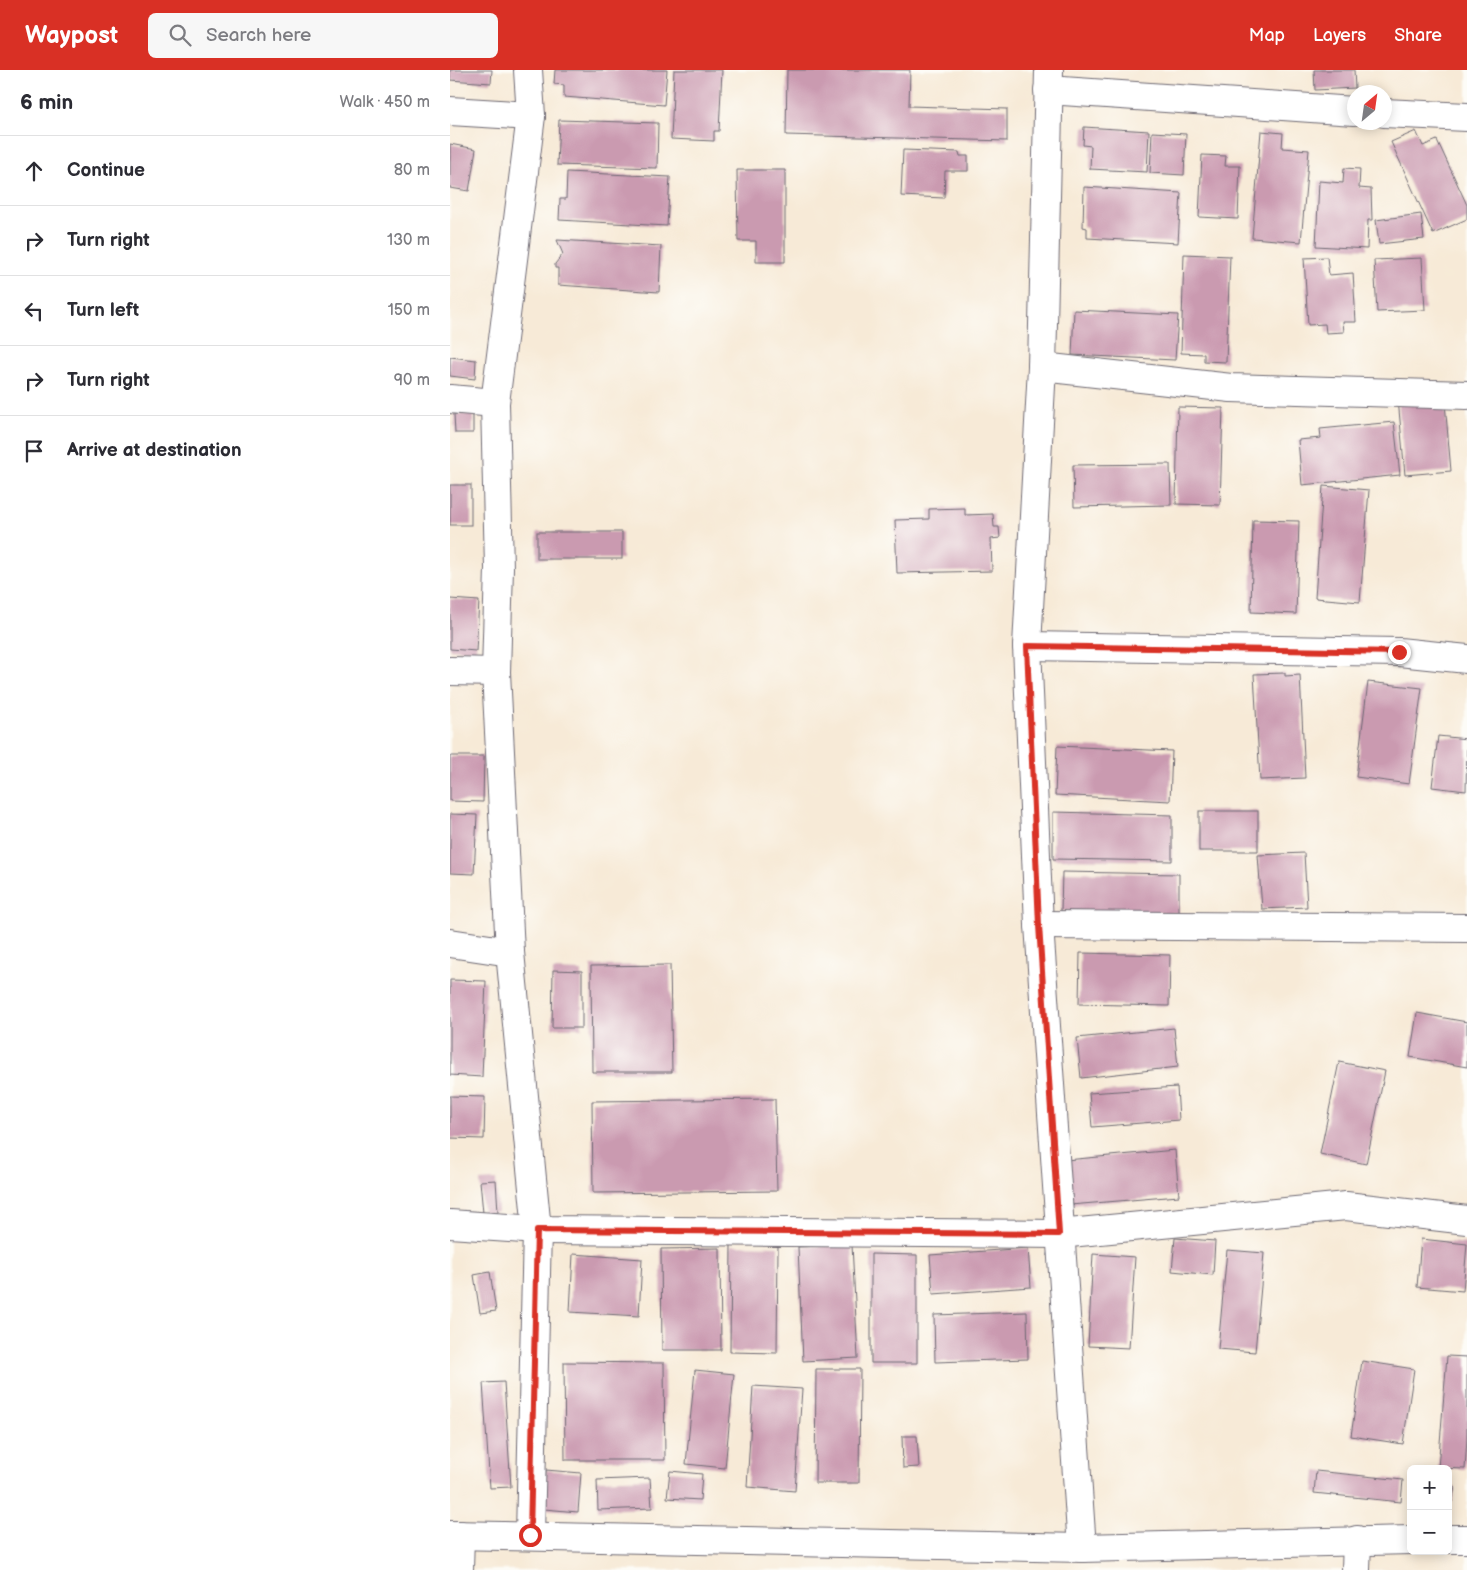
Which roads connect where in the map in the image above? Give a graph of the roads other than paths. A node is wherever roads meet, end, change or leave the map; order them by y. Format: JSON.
{"nodes":[{"id":1,"x":528,"y":70,"type":"edge"},
{"id":2,"x":1049,"y":80,"type":"edge"},
{"id":3,"x":1347,"y":110,"type":"edge"},
{"id":4,"x":450,"y":111,"type":"edge"},
{"id":5,"x":1392,"y":114,"type":"edge"},
{"id":6,"x":531,"y":116,"type":"junction"},
{"id":7,"x":1467,"y":117,"type":"edge"},
{"id":8,"x":1042,"y":368,"type":"junction"},
{"id":9,"x":1467,"y":395,"type":"edge"},
{"id":10,"x":450,"y":399,"type":"edge"},
{"id":11,"x":495,"y":403,"type":"junction"},
{"id":12,"x":1027,"y":646,"type":"junction"},
{"id":13,"x":1467,"y":659,"type":"edge"},
{"id":14,"x":450,"y":670,"type":"edge"},
{"id":15,"x":496,"y":672,"type":"junction"},
{"id":16,"x":1039,"y":925,"type":"junction"},
{"id":17,"x":1467,"y":928,"type":"edge"},
{"id":18,"x":450,"y":943,"type":"edge"},
{"id":19,"x":510,"y":952,"type":"junction"},
{"id":20,"x":1467,"y":1220,"type":"edge"},
{"id":21,"x":450,"y":1224,"type":"edge"},
{"id":22,"x":537,"y":1230,"type":"junction"},
{"id":23,"x":1059,"y":1234,"type":"junction"},
{"id":24,"x":455,"y":1535,"type":"edge"},
{"id":25,"x":530,"y":1535,"type":"junction"},
{"id":26,"x":1452,"y":1539,"type":"edge"},
{"id":27,"x":1467,"y":1539,"type":"edge"},
{"id":28,"x":1357,"y":1540,"type":"junction"},
{"id":29,"x":1407,"y":1540,"type":"edge"},
{"id":30,"x":1082,"y":1548,"type":"junction"},
{"id":31,"x":458,"y":1570,"type":"edge"},
{"id":32,"x":1356,"y":1570,"type":"edge"}],
"edges":[{"from":1,"to":6,"type":"street"},
{"from":2,"to":3,"type":"street"},
{"from":2,"to":8,"type":"street"},
{"from":4,"to":6,"type":"street"},
{"from":5,"to":7,"type":"street"},
{"from":6,"to":11,"type":"street"},
{"from":8,"to":9,"type":"street"},
{"from":8,"to":12,"type":"street"},
{"from":10,"to":11,"type":"street"},
{"from":11,"to":15,"type":"street"},
{"from":12,"to":13,"type":"street"},
{"from":12,"to":16,"type":"street"},
{"from":14,"to":15,"type":"street"},
{"from":15,"to":19,"type":"street"},
{"from":16,"to":17,"type":"street"},
{"from":16,"to":23,"type":"street"},
{"from":18,"to":19,"type":"street"},
{"from":19,"to":22,"type":"street"},
{"from":20,"to":23,"type":"street"},
{"from":21,"to":22,"type":"street"},
{"from":22,"to":23,"type":"street"},
{"from":22,"to":25,"type":"street"},
{"from":23,"to":30,"type":"street"},
{"from":24,"to":25,"type":"street"},
{"from":24,"to":31,"type":"street"},
{"from":25,"to":30,"type":"street"},
{"from":26,"to":27,"type":"street"},
{"from":28,"to":29,"type":"street"},
{"from":28,"to":30,"type":"street"},
{"from":28,"to":32,"type":"street"}]}
